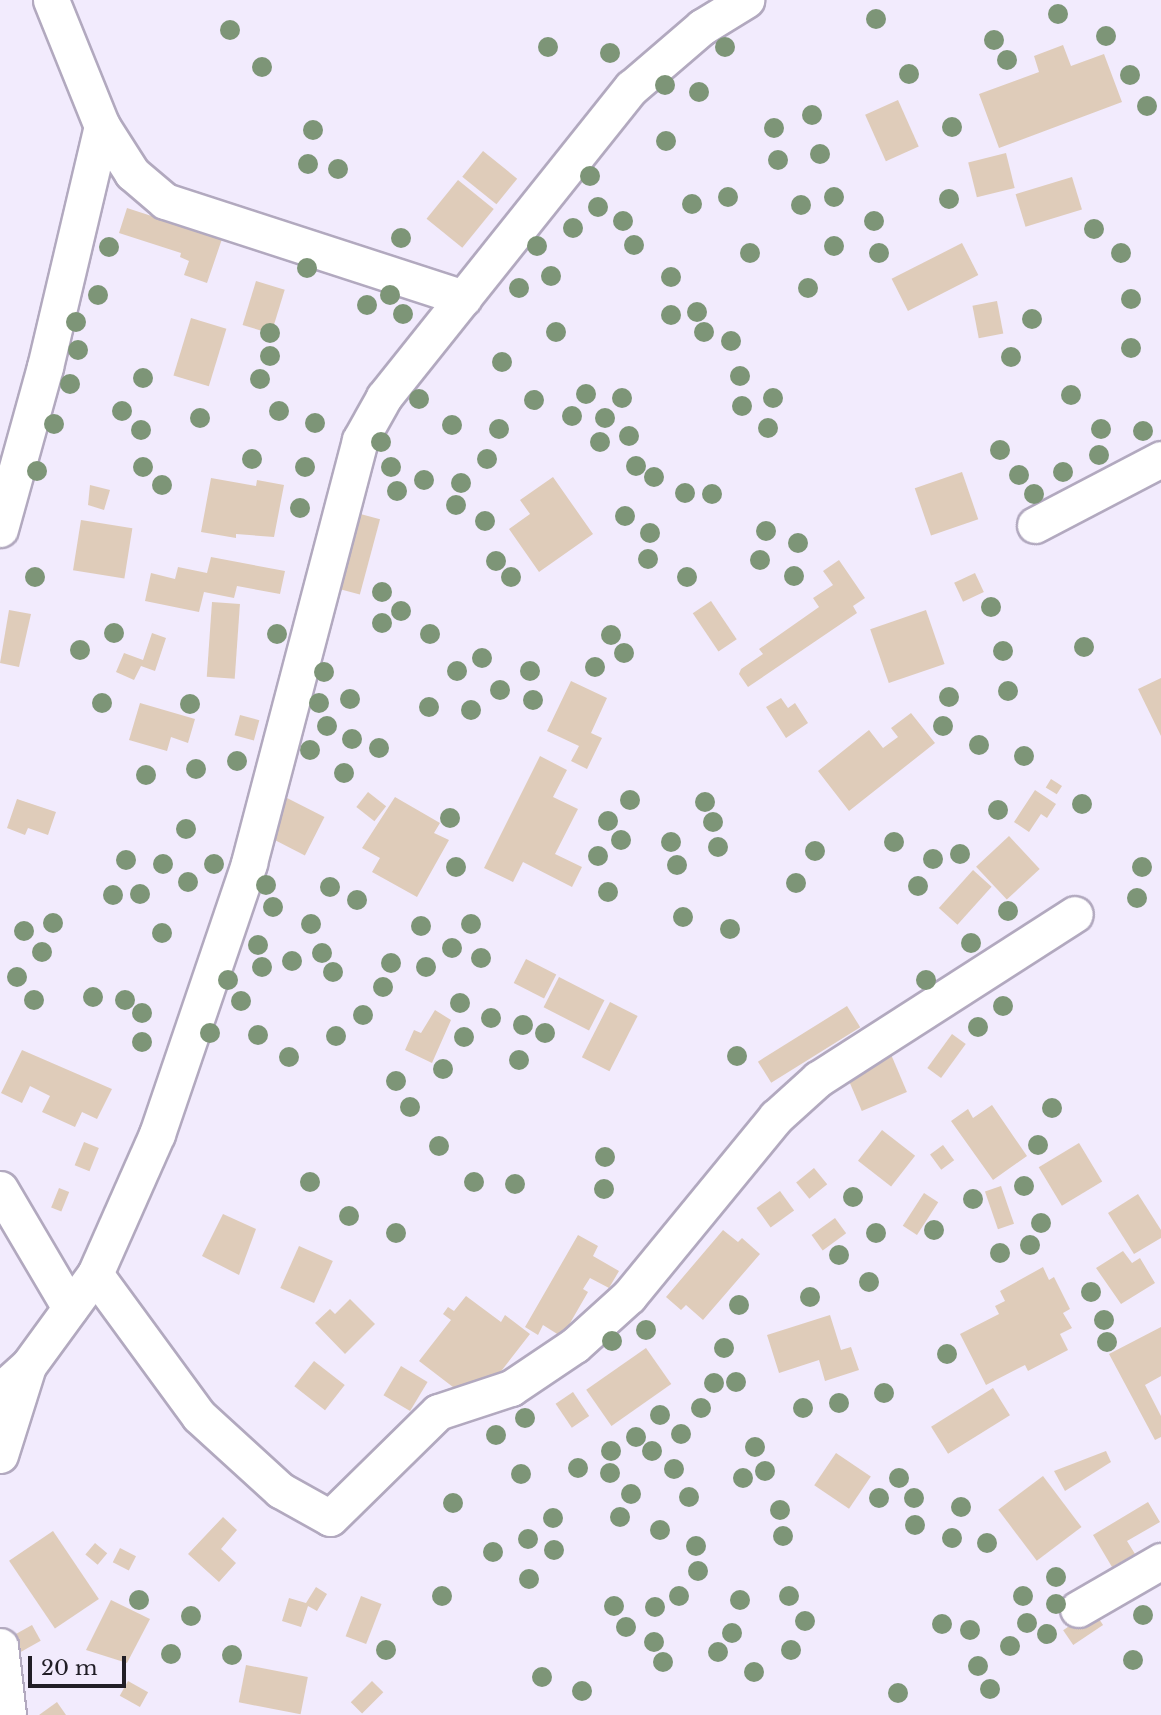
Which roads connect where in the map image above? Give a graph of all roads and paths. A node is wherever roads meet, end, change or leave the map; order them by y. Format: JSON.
{"nodes":[{"id":1,"x":51,"y":0,"type":"edge"},
{"id":2,"x":746,"y":0,"type":"edge"},
{"id":3,"x":102,"y":126,"type":"junction"},
{"id":4,"x":464,"y":298,"type":"junction"},
{"id":5,"x":1161,"y":459,"type":"edge"},
{"id":6,"x":1035,"y":525,"type":"dead end"},
{"id":7,"x":0,"y":529,"type":"edge"},
{"id":8,"x":1075,"y":914,"type":"dead end"},
{"id":9,"x":0,"y":1189,"type":"edge"},
{"id":10,"x":95,"y":1274,"type":"junction"},
{"id":11,"x":70,"y":1308,"type":"junction"},
{"id":12,"x":28,"y":1366,"type":"junction"},
{"id":13,"x":0,"y":1391,"type":"edge"},
{"id":14,"x":0,"y":1455,"type":"edge"},
{"id":15,"x":1161,"y":1561,"type":"edge"},
{"id":16,"x":1077,"y":1609,"type":"dead end"},
{"id":17,"x":0,"y":1646,"type":"edge"},
{"id":18,"x":8,"y":1715,"type":"edge"}],
"edges":[{"from":1,"to":3,"type":"street"},
{"from":2,"to":4,"type":"street"},
{"from":3,"to":4,"type":"street"},
{"from":3,"to":7,"type":"street"},
{"from":4,"to":10,"type":"street"},
{"from":5,"to":6,"type":"street"},
{"from":8,"to":10,"type":"street"},
{"from":9,"to":11,"type":"street"},
{"from":10,"to":11,"type":"street"},
{"from":11,"to":12,"type":"street"},
{"from":12,"to":13,"type":"street"},
{"from":12,"to":14,"type":"street"},
{"from":15,"to":16,"type":"street"},
{"from":17,"to":18,"type":"street"}]}
